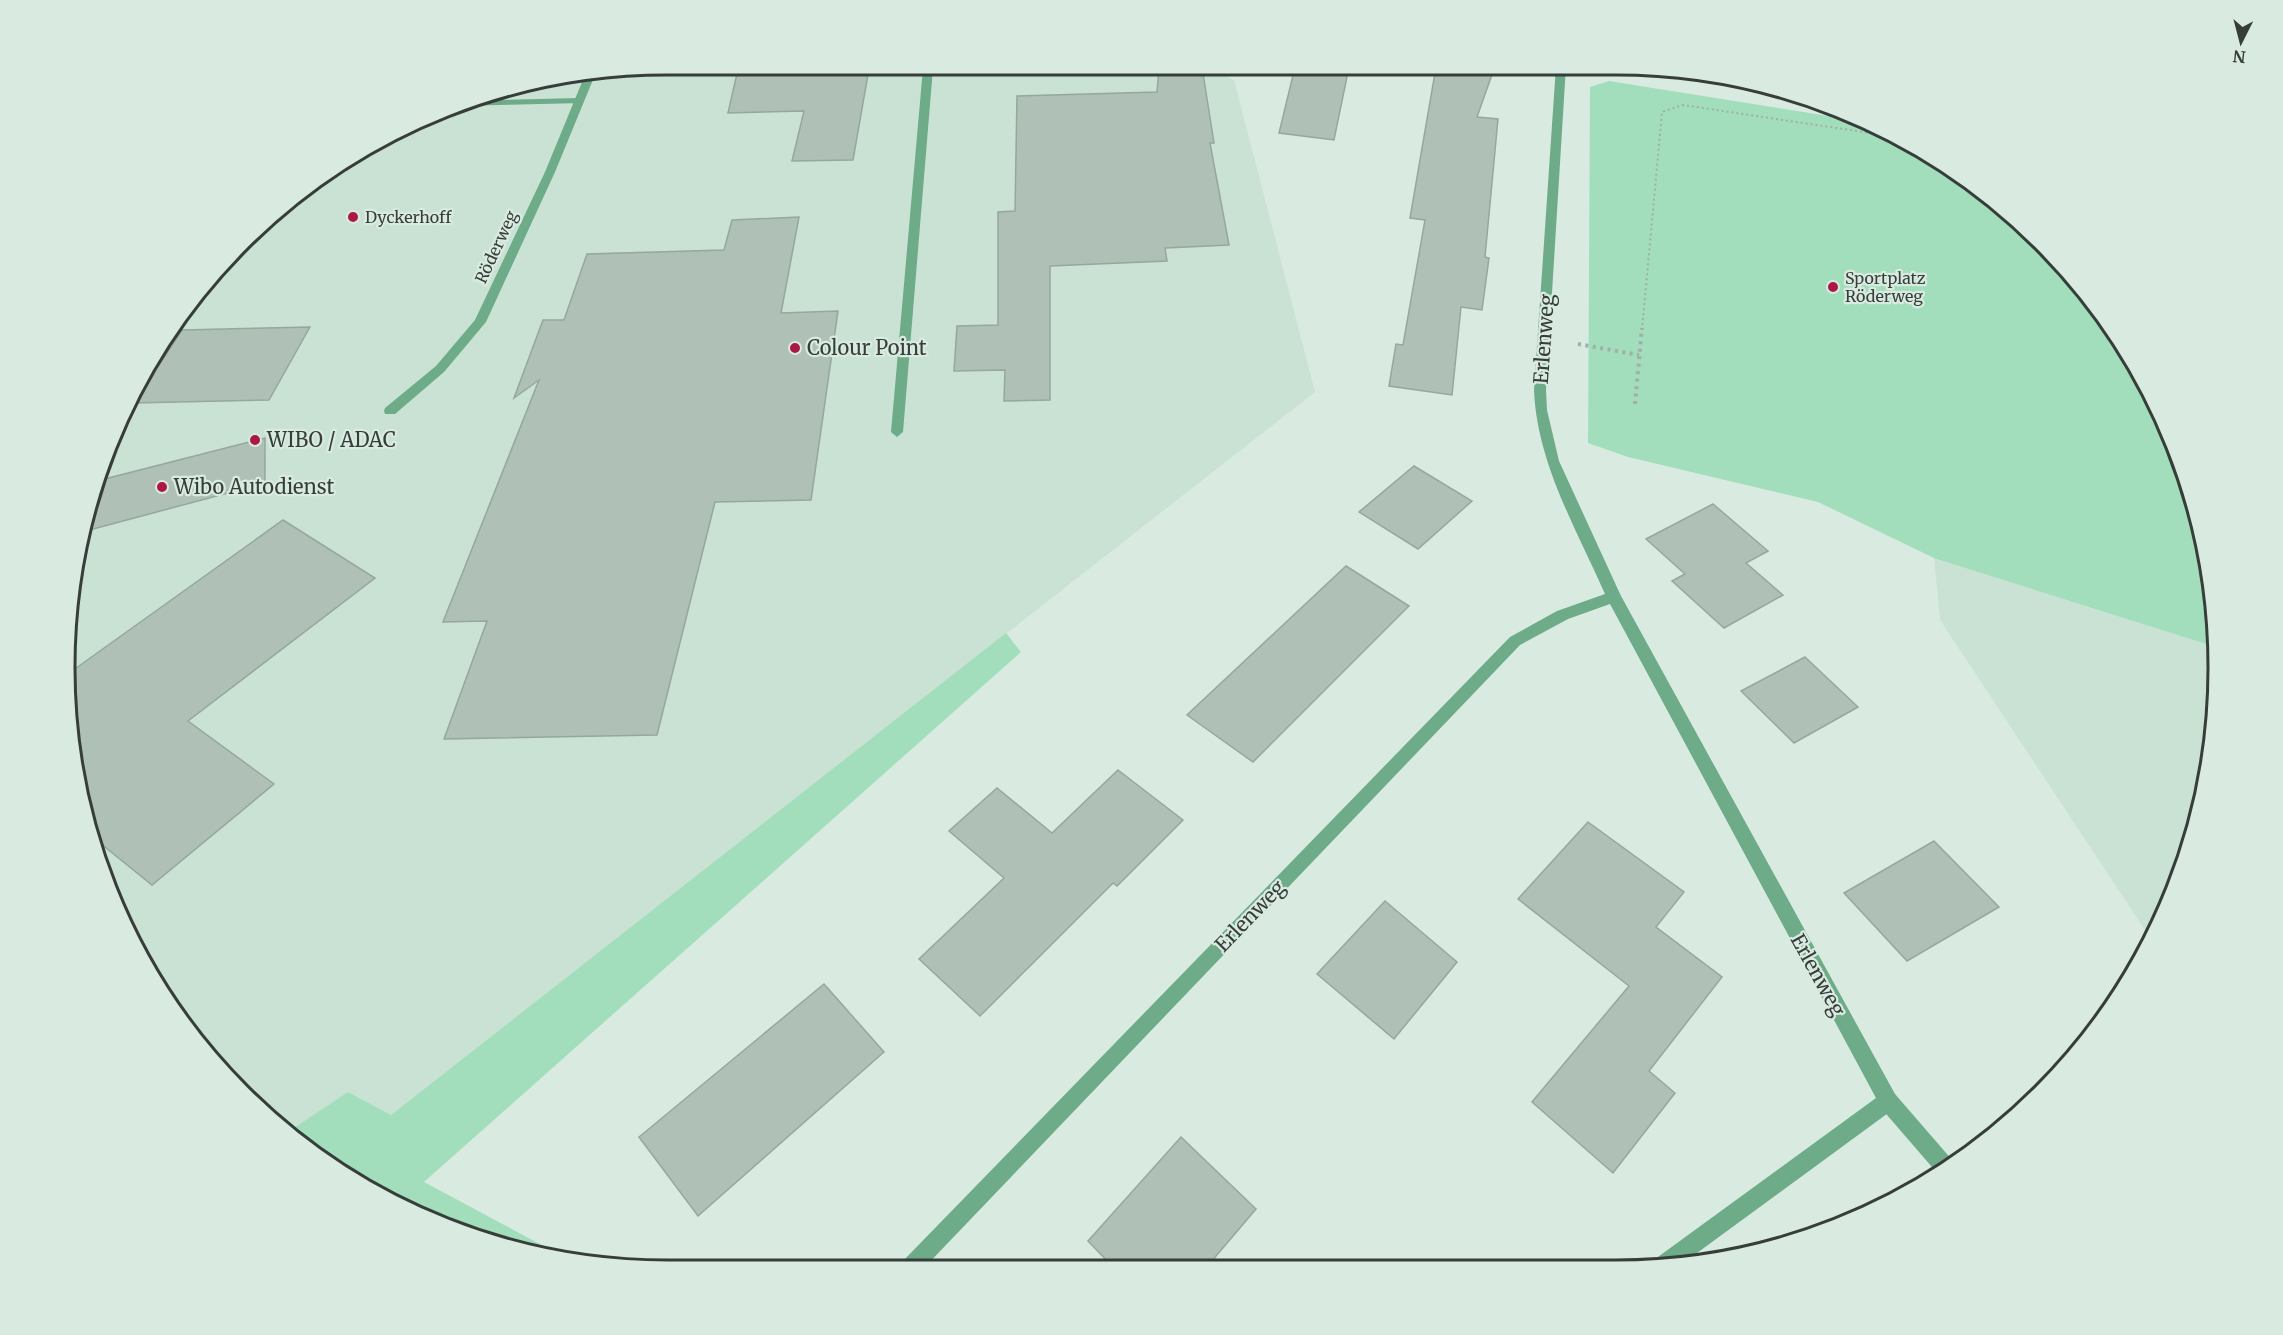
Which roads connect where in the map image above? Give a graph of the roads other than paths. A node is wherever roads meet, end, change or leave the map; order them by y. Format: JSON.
{"nodes":[{"id":1,"x":927,"y":75,"type":"edge"},
{"id":2,"x":1560,"y":75,"type":"edge"},
{"id":3,"x":588,"y":80,"type":"edge"},
{"id":4,"x":579,"y":102,"type":"junction"},
{"id":5,"x":485,"y":104,"type":"edge"},
{"id":6,"x":390,"y":411,"type":"dead end"},
{"id":7,"x":897,"y":432,"type":"dead end"},
{"id":8,"x":1614,"y":597,"type":"junction"},
{"id":9,"x":1888,"y":1101,"type":"junction"},
{"id":10,"x":1941,"y":1162,"type":"edge"},
{"id":11,"x":1675,"y":1257,"type":"edge"},
{"id":12,"x":918,"y":1260,"type":"edge"}],
"edges":[{"from":1,"to":7,"type":"street"},
{"from":2,"to":8,"type":"street","name":"Erlenweg"},
{"from":3,"to":4,"type":"street","name":"Röderweg"},
{"from":4,"to":5,"type":"street"},
{"from":4,"to":6,"type":"street","name":"Röderweg"},
{"from":8,"to":9,"type":"street","name":"Erlenweg"},
{"from":8,"to":12,"type":"street","name":"Erlenweg"},
{"from":9,"to":10,"type":"street","name":"Erlenweg"},
{"from":9,"to":11,"type":"street"}]}
